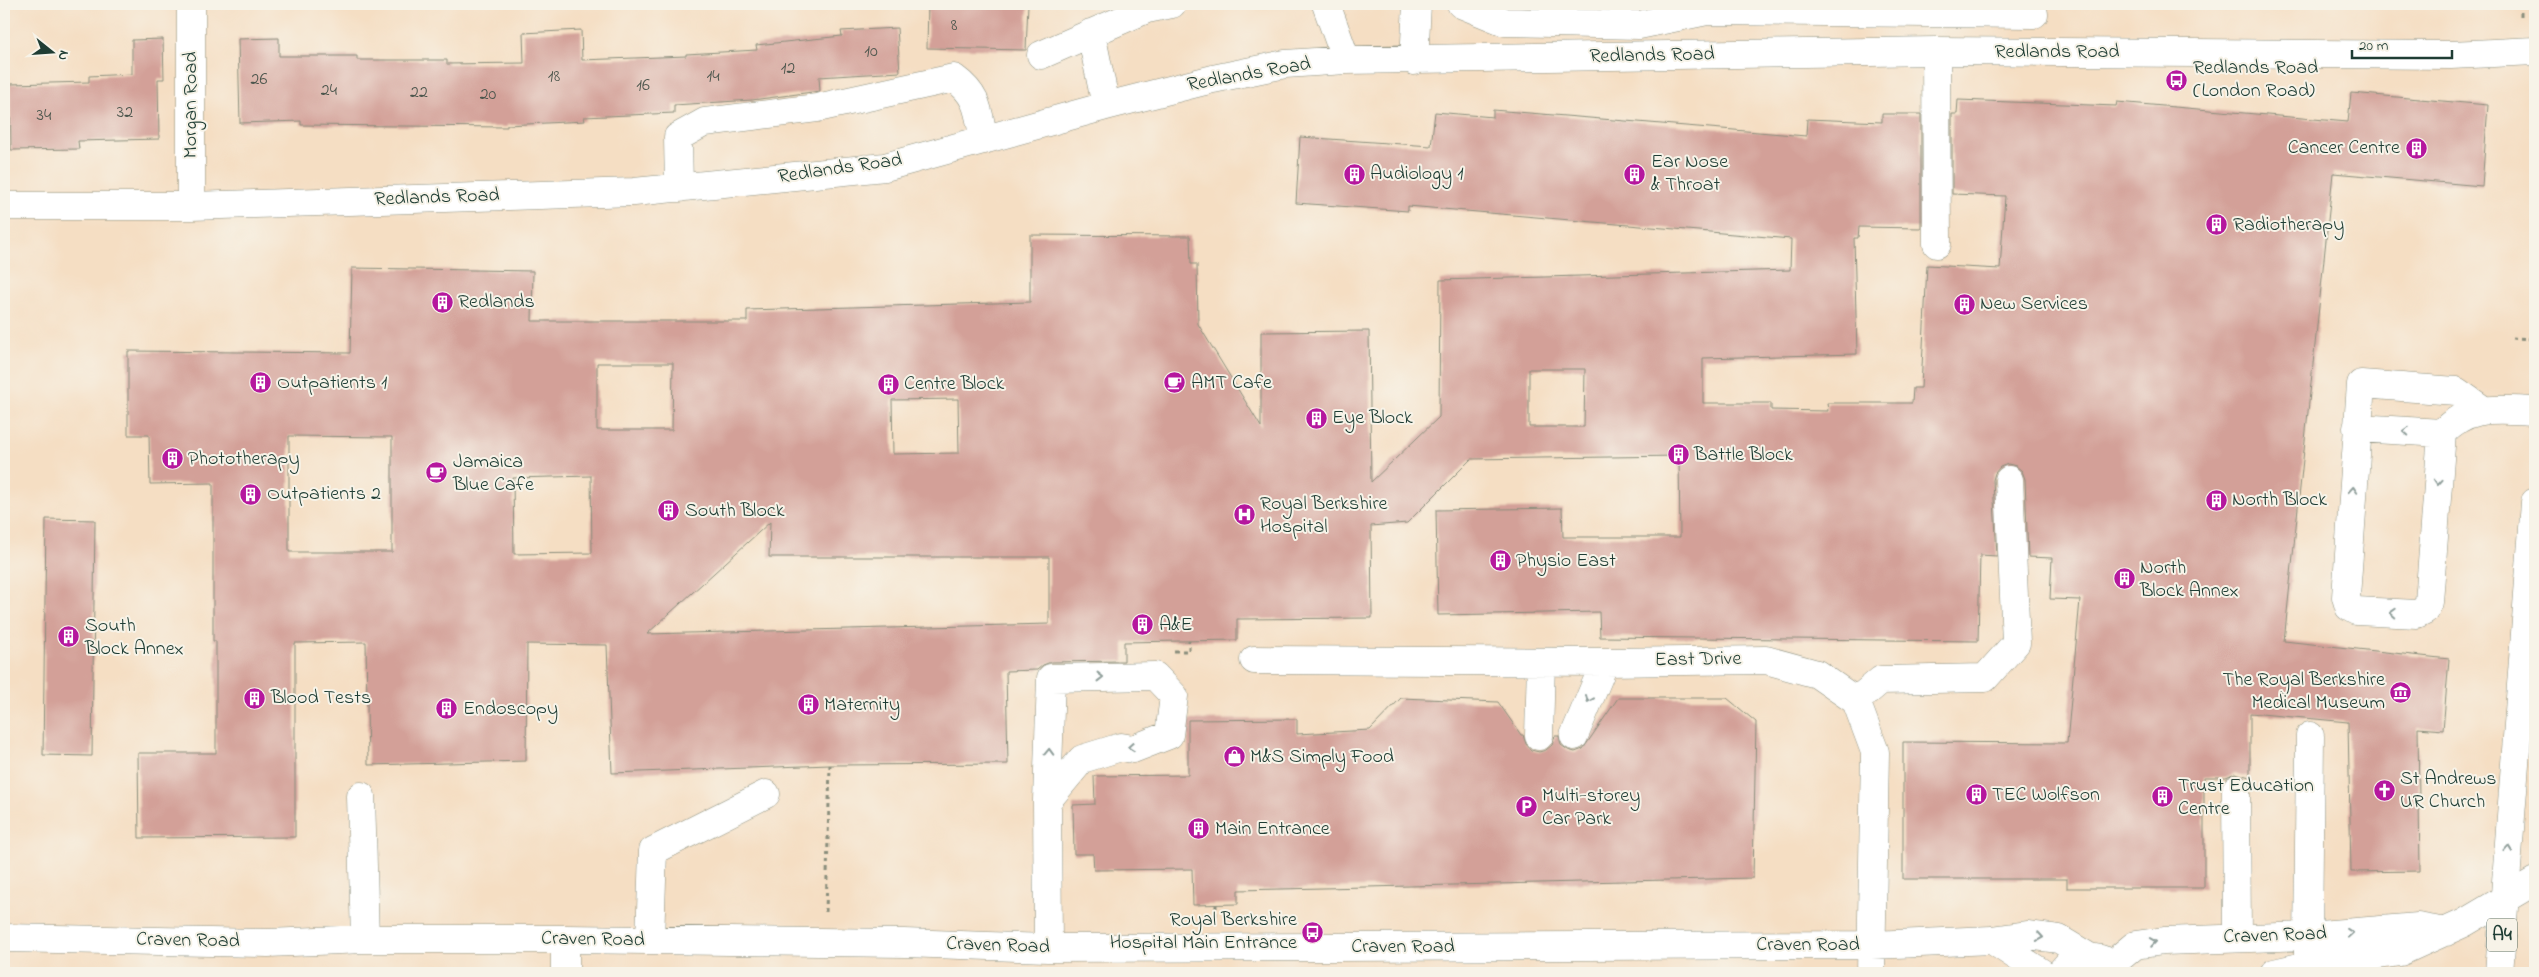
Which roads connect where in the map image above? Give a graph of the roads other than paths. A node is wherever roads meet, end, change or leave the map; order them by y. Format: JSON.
{"nodes":[{"id":1,"x":191,"y":4,"type":"edge"},
{"id":2,"x":1172,"y":4,"type":"edge"},
{"id":3,"x":1326,"y":4,"type":"edge"},
{"id":4,"x":1417,"y":4,"type":"edge"},
{"id":5,"x":1461,"y":4,"type":"edge"},
{"id":6,"x":2034,"y":14,"type":"dead end"},
{"id":7,"x":1091,"y":33,"type":"junction"},
{"id":8,"x":1936,"y":51,"type":"junction"},
{"id":9,"x":2535,"y":51,"type":"edge"},
{"id":10,"x":1041,"y":55,"type":"dead end"},
{"id":11,"x":1346,"y":60,"type":"junction"},
{"id":12,"x":1414,"y":60,"type":"junction"},
{"id":13,"x":1106,"y":106,"type":"junction"},
{"id":14,"x":984,"y":140,"type":"junction"},
{"id":15,"x":679,"y":188,"type":"junction"},
{"id":16,"x":4,"y":206,"type":"edge"},
{"id":17,"x":191,"y":206,"type":"junction"},
{"id":18,"x":1937,"y":244,"type":"dead end"},
{"id":19,"x":2482,"y":409,"type":"junction"},
{"id":20,"x":2535,"y":411,"type":"edge"},
{"id":21,"x":2357,"y":428,"type":"junction"},
{"id":22,"x":2442,"y":433,"type":"junction"},
{"id":23,"x":2010,"y":480,"type":"dead end"},
{"id":24,"x":2535,"y":502,"type":"edge"},
{"id":25,"x":1254,"y":660,"type":"dead end"},
{"id":26,"x":1540,"y":662,"type":"junction"},
{"id":27,"x":1605,"y":662,"type":"junction"},
{"id":28,"x":1856,"y":701,"type":"junction"},
{"id":29,"x":1539,"y":736,"type":"dead end"},
{"id":30,"x":1574,"y":736,"type":"dead end"},
{"id":31,"x":2310,"y":736,"type":"dead end"},
{"id":32,"x":2236,"y":789,"type":"dead end"},
{"id":33,"x":766,"y":794,"type":"dead end"},
{"id":34,"x":361,"y":796,"type":"dead end"},
{"id":35,"x":1047,"y":801,"type":"junction"},
{"id":36,"x":2535,"y":881,"type":"edge"},
{"id":37,"x":2504,"y":898,"type":"junction"},
{"id":38,"x":2446,"y":932,"type":"junction"},
{"id":39,"x":2307,"y":936,"type":"junction"},
{"id":40,"x":4,"y":938,"type":"edge"},
{"id":41,"x":2237,"y":938,"type":"junction"},
{"id":42,"x":365,"y":939,"type":"junction"},
{"id":43,"x":564,"y":939,"type":"junction"},
{"id":44,"x":650,"y":940,"type":"junction"},
{"id":45,"x":1992,"y":940,"type":"junction"},
{"id":46,"x":1871,"y":945,"type":"junction"},
{"id":47,"x":1048,"y":948,"type":"junction"},
{"id":48,"x":2106,"y":965,"type":"edge"},
{"id":49,"x":2308,"y":965,"type":"junction"},
{"id":50,"x":565,"y":973,"type":"edge"},
{"id":51,"x":1871,"y":973,"type":"edge"},
{"id":52,"x":2042,"y":973,"type":"edge"},
{"id":53,"x":2060,"y":973,"type":"edge"},
{"id":54,"x":2274,"y":973,"type":"edge"},
{"id":55,"x":2499,"y":973,"type":"edge"}],
"edges":[{"from":1,"to":17,"type":"street","name":"Morgan Road"},
{"from":2,"to":7,"type":"street"},
{"from":3,"to":11,"type":"street"},
{"from":4,"to":12,"type":"street"},
{"from":5,"to":6,"type":"street"},
{"from":7,"to":10,"type":"street"},
{"from":7,"to":13,"type":"street"},
{"from":8,"to":9,"type":"street","name":"Redlands Road"},
{"from":8,"to":12,"type":"street","name":"Redlands Road"},
{"from":8,"to":18,"type":"street"},
{"from":11,"to":12,"type":"street","name":"Redlands Road"},
{"from":11,"to":13,"type":"street","name":"Redlands Road"},
{"from":13,"to":14,"type":"street","name":"Redlands Road"},
{"from":14,"to":15,"type":"street","name":"Redlands Road"},
{"from":14,"to":15,"type":"street"},
{"from":15,"to":17,"type":"street","name":"Redlands Road"},
{"from":16,"to":17,"type":"street","name":"Redlands Road"},
{"from":19,"to":20,"type":"street"},
{"from":19,"to":21,"type":"street"},
{"from":19,"to":22,"type":"street"},
{"from":22,"to":21,"type":"street","one_way":true},
{"from":22,"to":21,"type":"street","one_way":true},
{"from":23,"to":28,"type":"street"},
{"from":37,"to":24,"type":"street","number":"A4","one_way":true},
{"from":25,"to":26,"type":"street","name":"East Drive"},
{"from":26,"to":27,"type":"street","name":"East Drive"},
{"from":26,"to":29,"type":"street"},
{"from":27,"to":28,"type":"street","name":"East Drive"},
{"from":27,"to":30,"type":"street","one_way":true},
{"from":28,"to":46,"type":"street"},
{"from":31,"to":39,"type":"street"},
{"from":32,"to":41,"type":"street"},
{"from":33,"to":44,"type":"street"},
{"from":34,"to":42,"type":"street"},
{"from":35,"to":35,"type":"street","one_way":true},
{"from":35,"to":47,"type":"street"},
{"from":36,"to":37,"type":"street","name":"Craven Road"},
{"from":37,"to":38,"type":"street","name":"Craven Road"},
{"from":37,"to":55,"type":"street","number":"A4"},
{"from":39,"to":38,"type":"street","name":"Craven Road","one_way":true},
{"from":38,"to":49,"type":"street","name":"Craven Road"},
{"from":39,"to":41,"type":"street","name":"Craven Road"},
{"from":39,"to":49,"type":"street"},
{"from":40,"to":42,"type":"street","name":"Craven Road"},
{"from":48,"to":41,"type":"street","name":"Craven Road","one_way":true},
{"from":42,"to":43,"type":"street","name":"Craven Road"},
{"from":43,"to":44,"type":"street","name":"Craven Road"},
{"from":43,"to":50,"type":"street"},
{"from":44,"to":47,"type":"street","name":"Craven Road"},
{"from":45,"to":46,"type":"street","name":"Craven Road"},
{"from":45,"to":48,"type":"street","name":"Craven Road","one_way":true},
{"from":45,"to":52,"type":"street"},
{"from":46,"to":47,"type":"street","name":"Craven Road"},
{"from":46,"to":51,"type":"street"},
{"from":48,"to":53,"type":"street","name":"Craven Road"},
{"from":49,"to":54,"type":"street","name":"Craven Road"}]}
